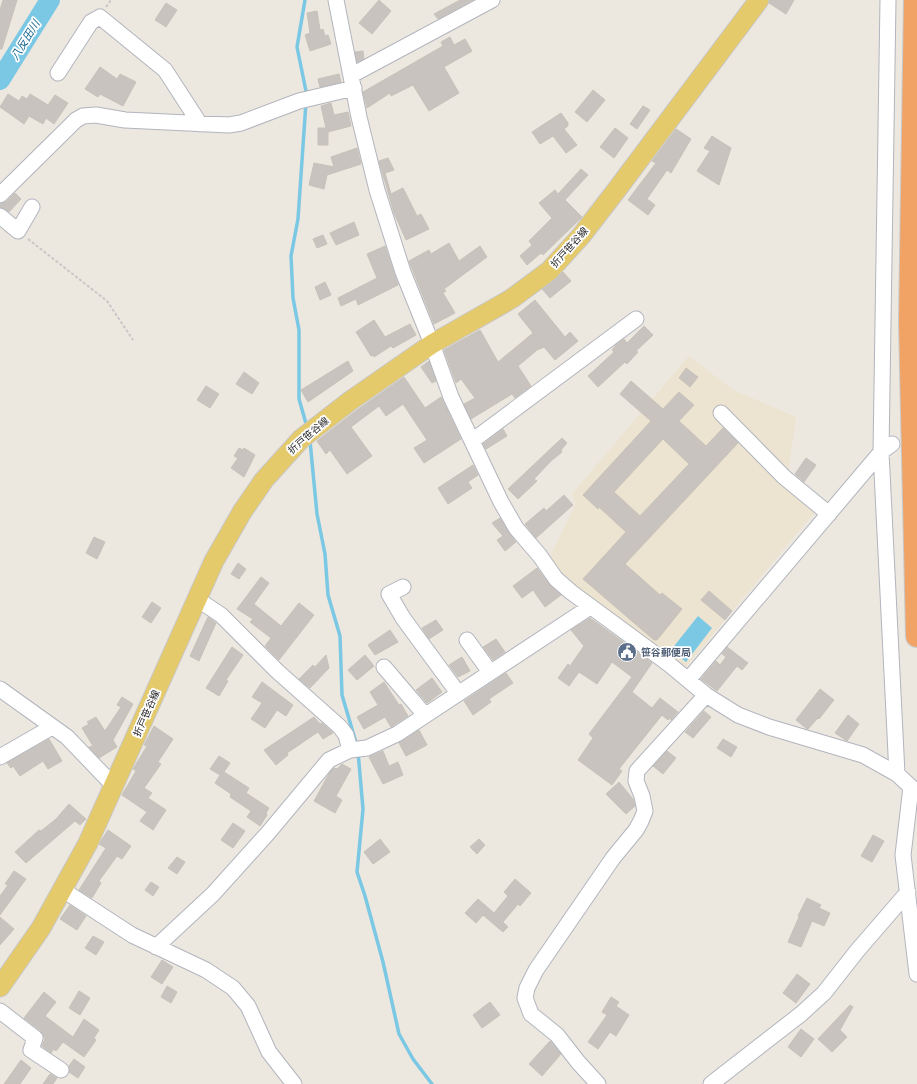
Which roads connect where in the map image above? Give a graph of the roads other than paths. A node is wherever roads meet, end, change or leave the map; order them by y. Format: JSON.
{"nodes":[{"id":1,"x":336,"y":0,"type":"edge"},
{"id":2,"x":492,"y":0,"type":"edge"},
{"id":3,"x":759,"y":0,"type":"edge"},
{"id":4,"x":888,"y":0,"type":"edge"},
{"id":5,"x":914,"y":0,"type":"edge"},
{"id":6,"x":58,"y":73,"type":"dead end"},
{"id":7,"x":353,"y":81,"type":"junction"},
{"id":8,"x":200,"y":124,"type":"junction"},
{"id":9,"x":0,"y":195,"type":"edge"},
{"id":10,"x":32,"y":207,"type":"dead end"},
{"id":11,"x":0,"y":216,"type":"edge"},
{"id":12,"x":636,"y":319,"type":"dead end"},
{"id":13,"x":432,"y":344,"type":"junction"},
{"id":14,"x":721,"y":413,"type":"dead end"},
{"id":15,"x":472,"y":441,"type":"junction"},
{"id":16,"x":887,"y":448,"type":"junction"},
{"id":17,"x":829,"y":514,"type":"junction"},
{"id":18,"x":403,"y":587,"type":"dead end"},
{"id":19,"x":197,"y":599,"type":"junction"},
{"id":20,"x":590,"y":607,"type":"junction"},
{"id":21,"x":917,"y":636,"type":"edge"},
{"id":22,"x":466,"y":640,"type":"dead end"},
{"id":23,"x":384,"y":667,"type":"dead end"},
{"id":24,"x":490,"y":672,"type":"junction"},
{"id":25,"x":688,"y":680,"type":"junction"},
{"id":26,"x":0,"y":689,"type":"edge"},
{"id":27,"x":458,"y":693,"type":"junction"},
{"id":28,"x":706,"y":695,"type":"junction"},
{"id":29,"x":425,"y":715,"type":"junction"},
{"id":30,"x":52,"y":727,"type":"junction"},
{"id":31,"x":350,"y":750,"type":"junction"},
{"id":32,"x":0,"y":757,"type":"edge"},
{"id":33,"x":897,"y":774,"type":"junction"},
{"id":34,"x":114,"y":786,"type":"junction"},
{"id":35,"x":914,"y":787,"type":"edge"},
{"id":36,"x":63,"y":890,"type":"junction"},
{"id":37,"x":908,"y":892,"type":"junction"},
{"id":38,"x":156,"y":947,"type":"junction"},
{"id":39,"x":917,"y":974,"type":"edge"},
{"id":40,"x":0,"y":987,"type":"edge"},
{"id":41,"x":0,"y":1011,"type":"edge"},
{"id":42,"x":61,"y":1070,"type":"dead end"},
{"id":43,"x":294,"y":1084,"type":"edge"},
{"id":44,"x":598,"y":1084,"type":"edge"},
{"id":45,"x":711,"y":1084,"type":"edge"}],
"edges":[{"from":1,"to":7,"type":"street"},
{"from":2,"to":7,"type":"street"},
{"from":3,"to":13,"type":"main road","name":"折戸笹谷線"},
{"from":4,"to":16,"type":"street"},
{"from":5,"to":21,"type":"highway"},
{"from":6,"to":8,"type":"street"},
{"from":7,"to":8,"type":"street"},
{"from":7,"to":13,"type":"street"},
{"from":8,"to":9,"type":"street"},
{"from":10,"to":11,"type":"street"},
{"from":12,"to":15,"type":"street"},
{"from":13,"to":15,"type":"street"},
{"from":13,"to":19,"type":"main road","name":"折戸笹谷線"},
{"from":14,"to":17,"type":"street"},
{"from":15,"to":20,"type":"street"},
{"from":16,"to":17,"type":"street"},
{"from":16,"to":33,"type":"street"},
{"from":17,"to":25,"type":"street"},
{"from":18,"to":27,"type":"street"},
{"from":19,"to":31,"type":"street"},
{"from":19,"to":34,"type":"main road","name":"折戸笹谷線"},
{"from":20,"to":24,"type":"street"},
{"from":20,"to":25,"type":"street"},
{"from":22,"to":24,"type":"street"},
{"from":23,"to":29,"type":"street"},
{"from":24,"to":27,"type":"street"},
{"from":25,"to":28,"type":"street"},
{"from":26,"to":30,"type":"street"},
{"from":27,"to":29,"type":"street"},
{"from":28,"to":33,"type":"street"},
{"from":28,"to":44,"type":"street"},
{"from":29,"to":31,"type":"street"},
{"from":30,"to":32,"type":"street"},
{"from":30,"to":34,"type":"street"},
{"from":31,"to":38,"type":"street"},
{"from":33,"to":35,"type":"street"},
{"from":34,"to":36,"type":"main road","name":"折戸笹谷線"},
{"from":35,"to":37,"type":"street"},
{"from":36,"to":38,"type":"street"},
{"from":36,"to":40,"type":"main road","name":"折戸笹谷線"},
{"from":37,"to":39,"type":"street"},
{"from":37,"to":45,"type":"street"},
{"from":38,"to":43,"type":"street"},
{"from":41,"to":42,"type":"street"}]}
